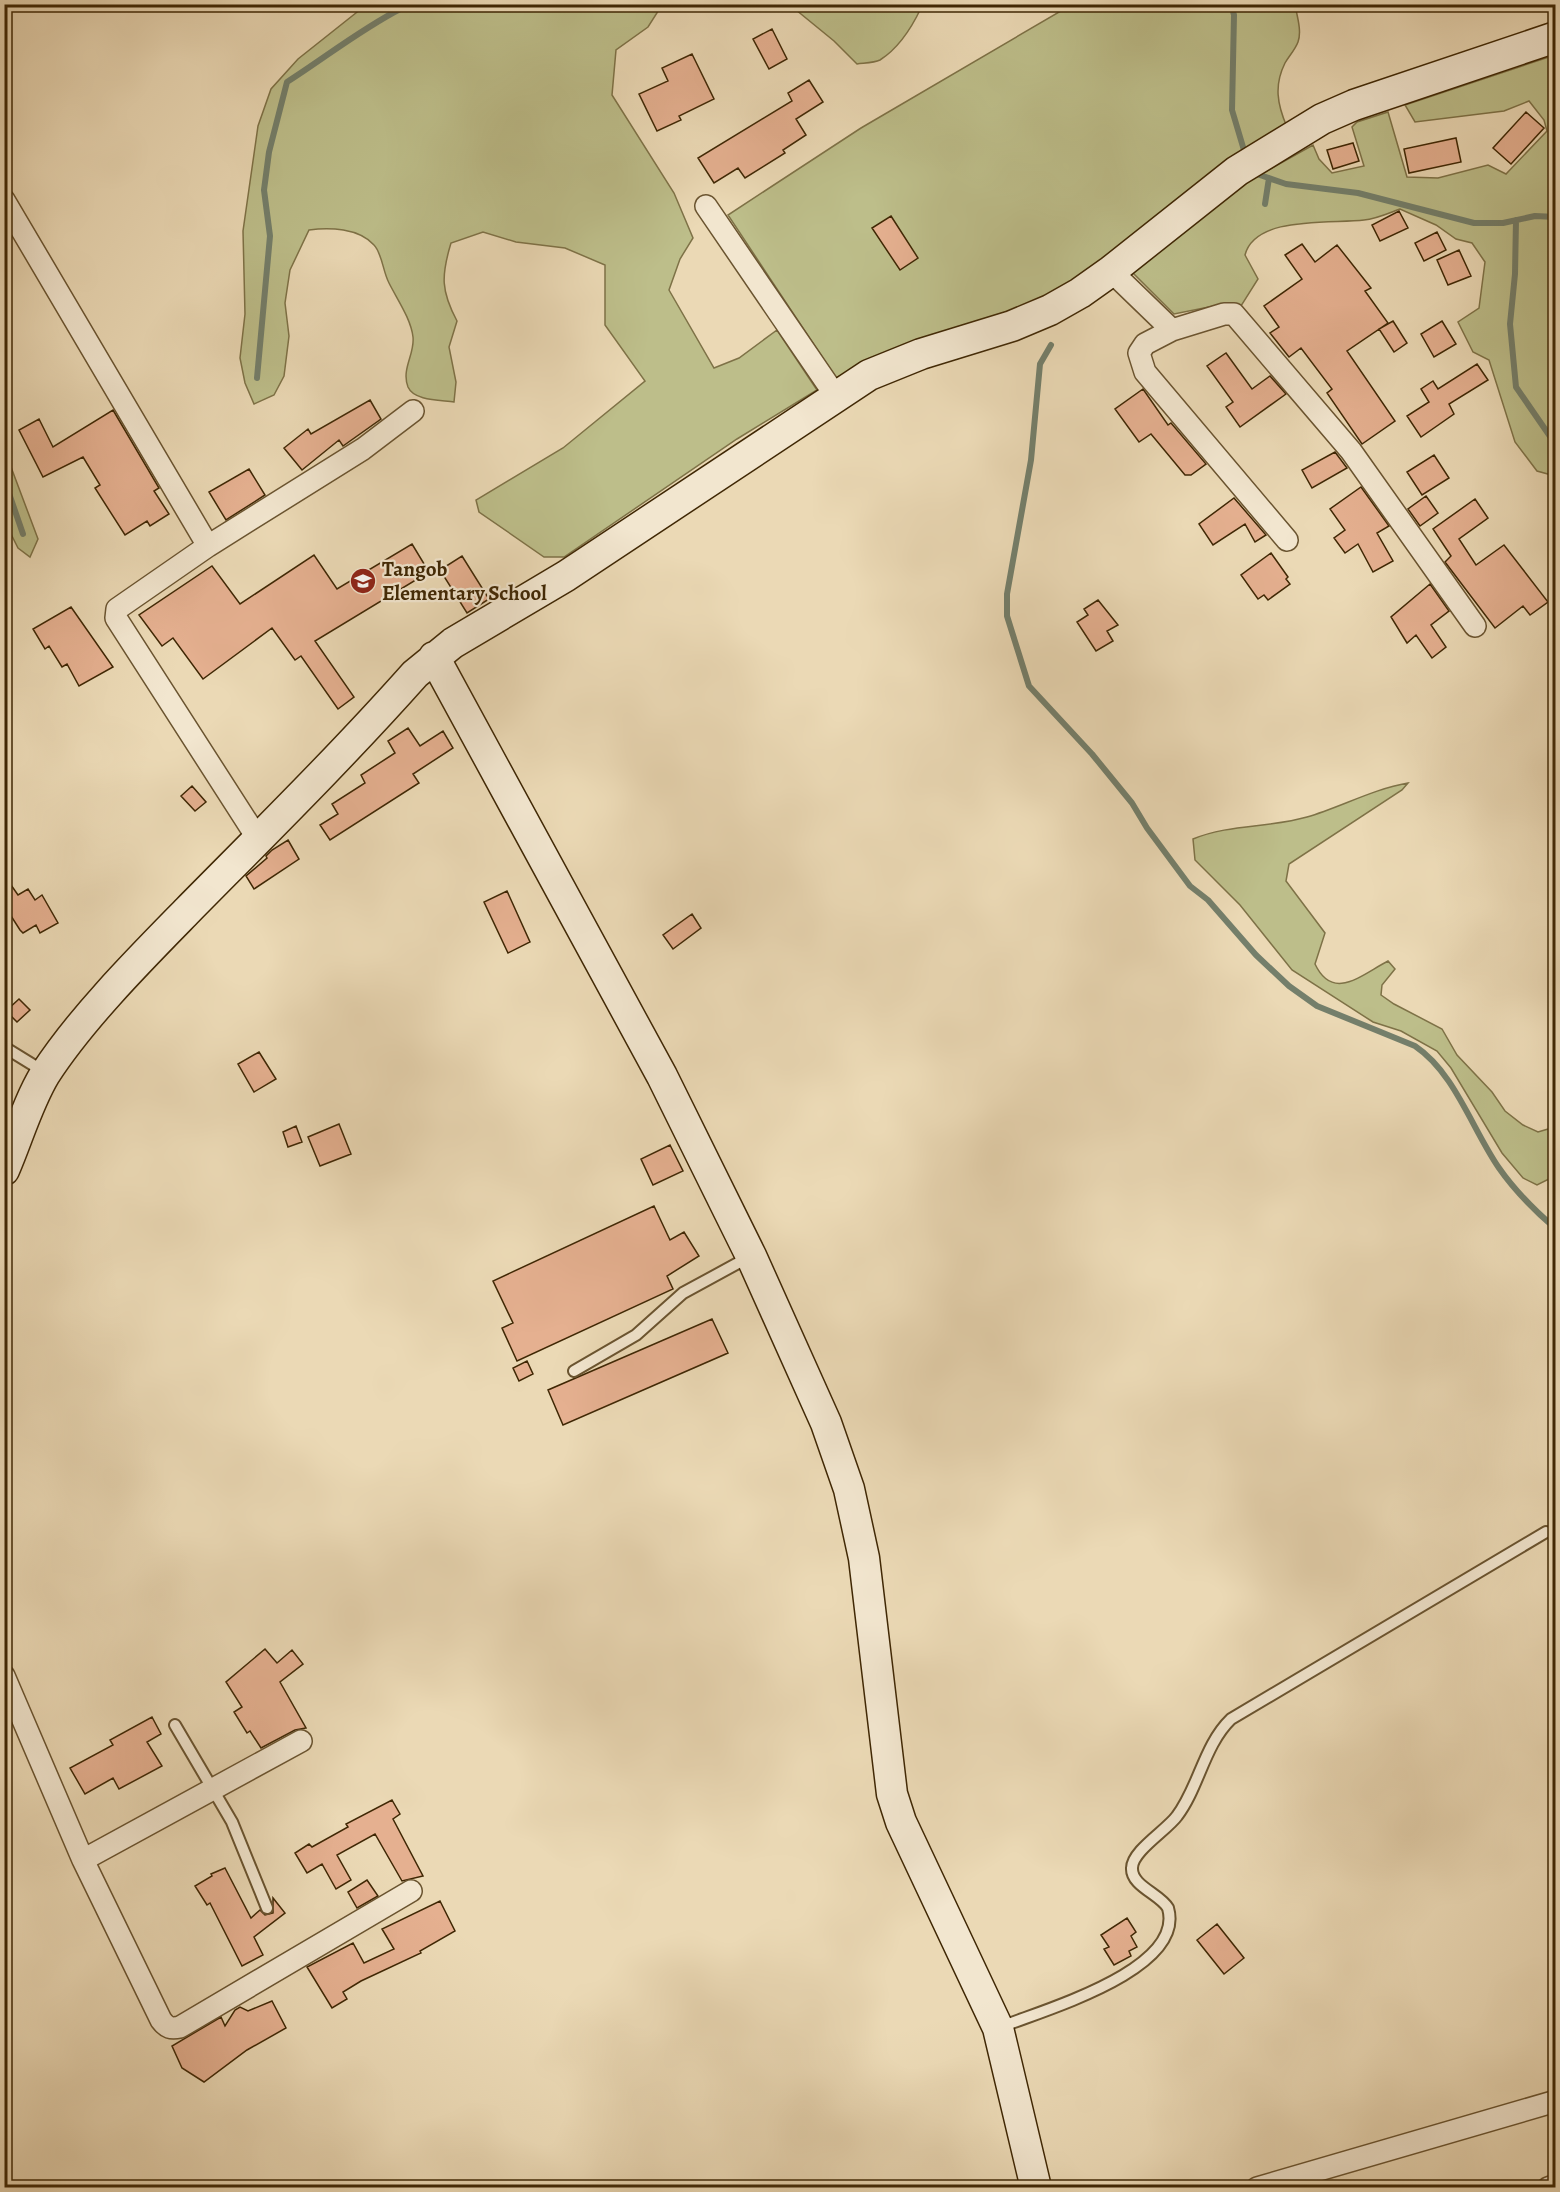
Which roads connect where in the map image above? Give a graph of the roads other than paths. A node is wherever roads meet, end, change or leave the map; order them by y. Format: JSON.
{"nodes":[{"id":1,"x":1556,"y":37,"type":"edge"},
{"id":2,"x":4,"y":200,"type":"edge"},
{"id":3,"x":706,"y":206,"type":"dead end"},
{"id":4,"x":1111,"y":271,"type":"junction"},
{"id":5,"x":1172,"y":330,"type":"junction"},
{"id":6,"x":835,"y":395,"type":"junction"},
{"id":7,"x":414,"y":411,"type":"dead end"},
{"id":8,"x":1287,"y":540,"type":"dead end"},
{"id":9,"x":208,"y":546,"type":"junction"},
{"id":10,"x":1475,"y":626,"type":"dead end"},
{"id":11,"x":434,"y":657,"type":"junction"},
{"id":12,"x":258,"y":839,"type":"junction"},
{"id":13,"x":4,"y":1047,"type":"edge"},
{"id":14,"x":46,"y":1073,"type":"junction"},
{"id":15,"x":4,"y":1170,"type":"edge"},
{"id":16,"x":751,"y":1256,"type":"junction"},
{"id":17,"x":574,"y":1371,"type":"dead end"},
{"id":18,"x":1545,"y":1532,"type":"dead end"},
{"id":19,"x":4,"y":1676,"type":"edge"},
{"id":20,"x":175,"y":1725,"type":"dead end"},
{"id":21,"x":301,"y":1742,"type":"dead end"},
{"id":22,"x":214,"y":1789,"type":"junction"},
{"id":23,"x":82,"y":1860,"type":"junction"},
{"id":24,"x":411,"y":1891,"type":"dead end"},
{"id":25,"x":267,"y":1908,"type":"dead end"},
{"id":26,"x":998,"y":2028,"type":"junction"},
{"id":27,"x":1556,"y":2102,"type":"edge"},
{"id":28,"x":1556,"y":2185,"type":"edge"},
{"id":29,"x":1036,"y":2187,"type":"edge"},
{"id":30,"x":1257,"y":2187,"type":"edge"},
{"id":31,"x":1548,"y":2187,"type":"edge"}],
"edges":[{"from":1,"to":4,"type":"street"},
{"from":2,"to":9,"type":"street"},
{"from":3,"to":6,"type":"street"},
{"from":4,"to":5,"type":"street"},
{"from":4,"to":6,"type":"street"},
{"from":5,"to":8,"type":"street"},
{"from":5,"to":10,"type":"street"},
{"from":6,"to":11,"type":"street"},
{"from":7,"to":9,"type":"street"},
{"from":9,"to":12,"type":"street"},
{"from":11,"to":12,"type":"street"},
{"from":11,"to":16,"type":"street"},
{"from":12,"to":14,"type":"street"},
{"from":13,"to":14,"type":"lane"},
{"from":14,"to":15,"type":"street"},
{"from":16,"to":17,"type":"lane"},
{"from":16,"to":26,"type":"street"},
{"from":18,"to":26,"type":"lane"},
{"from":19,"to":23,"type":"street"},
{"from":20,"to":22,"type":"lane"},
{"from":21,"to":22,"type":"street"},
{"from":22,"to":23,"type":"street"},
{"from":22,"to":25,"type":"lane"},
{"from":23,"to":24,"type":"street"},
{"from":26,"to":29,"type":"street"},
{"from":27,"to":30,"type":"street"},
{"from":28,"to":31,"type":"street"}]}
